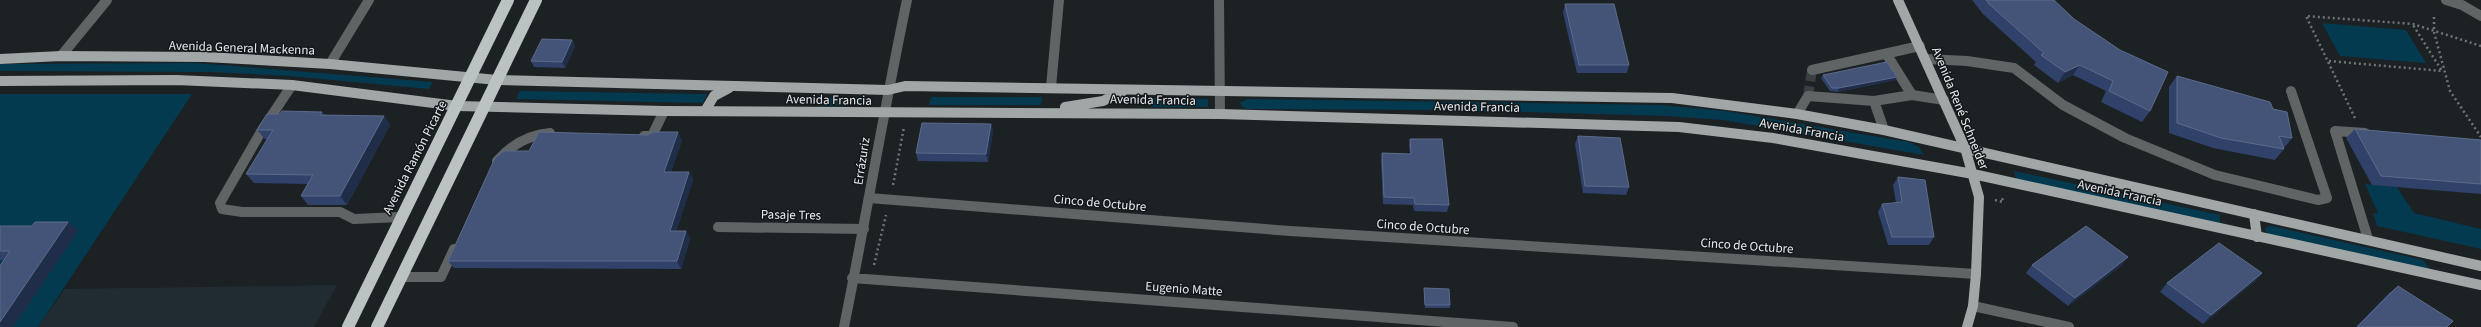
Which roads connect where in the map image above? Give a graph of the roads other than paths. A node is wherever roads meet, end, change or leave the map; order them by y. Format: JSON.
{"nodes":[{"id":1,"x":107,"y":0,"type":"edge"},
{"id":2,"x":369,"y":0,"type":"edge"},
{"id":3,"x":508,"y":0,"type":"edge"},
{"id":4,"x":536,"y":0,"type":"edge"},
{"id":5,"x":907,"y":0,"type":"edge"},
{"id":6,"x":1058,"y":0,"type":"edge"},
{"id":7,"x":1219,"y":0,"type":"edge"},
{"id":8,"x":1898,"y":0,"type":"edge"},
{"id":9,"x":2446,"y":0,"type":"edge"},
{"id":10,"x":2462,"y":3,"type":"edge"},
{"id":11,"x":2481,"y":16,"type":"edge"},
{"id":12,"x":1920,"y":46,"type":"junction"},
{"id":13,"x":61,"y":56,"type":"junction"},
{"id":14,"x":1886,"y":56,"type":"junction"},
{"id":15,"x":0,"y":59,"type":"edge"},
{"id":16,"x":1926,"y":59,"type":"junction"},
{"id":17,"x":330,"y":64,"type":"junction"},
{"id":18,"x":1812,"y":70,"type":"dead end"},
{"id":19,"x":477,"y":78,"type":"junction"},
{"id":20,"x":497,"y":80,"type":"junction"},
{"id":21,"x":0,"y":81,"type":"edge"},
{"id":22,"x":292,"y":85,"type":"junction"},
{"id":23,"x":733,"y":86,"type":"junction"},
{"id":24,"x":1051,"y":87,"type":"junction"},
{"id":25,"x":888,"y":90,"type":"junction"},
{"id":26,"x":1123,"y":91,"type":"junction"},
{"id":27,"x":1220,"y":91,"type":"junction"},
{"id":28,"x":2291,"y":92,"type":"dead end"},
{"id":29,"x":1912,"y":95,"type":"junction"},
{"id":30,"x":1944,"y":100,"type":"junction"},
{"id":31,"x":1874,"y":101,"type":"junction"},
{"id":32,"x":457,"y":106,"type":"junction"},
{"id":33,"x":485,"y":106,"type":"junction"},
{"id":34,"x":664,"y":111,"type":"junction"},
{"id":35,"x":705,"y":111,"type":"junction"},
{"id":36,"x":1037,"y":112,"type":"junction"},
{"id":37,"x":883,"y":113,"type":"junction"},
{"id":38,"x":1220,"y":114,"type":"junction"},
{"id":39,"x":1797,"y":114,"type":"junction"},
{"id":40,"x":1884,"y":130,"type":"junction"},
{"id":41,"x":559,"y":134,"type":"edge"},
{"id":42,"x":2378,"y":134,"type":"edge"},
{"id":43,"x":636,"y":135,"type":"edge"},
{"id":44,"x":1965,"y":148,"type":"junction"},
{"id":45,"x":492,"y":170,"type":"edge"},
{"id":46,"x":1974,"y":174,"type":"junction"},
{"id":47,"x":869,"y":198,"type":"junction"},
{"id":48,"x":2254,"y":214,"type":"junction"},
{"id":49,"x":400,"y":217,"type":"junction"},
{"id":50,"x":718,"y":227,"type":"dead end"},
{"id":51,"x":864,"y":229,"type":"junction"},
{"id":52,"x":2257,"y":237,"type":"junction"},
{"id":53,"x":2368,"y":239,"type":"junction"},
{"id":54,"x":458,"y":241,"type":"edge"},
{"id":55,"x":2454,"y":260,"type":"junction"},
{"id":56,"x":2481,"y":266,"type":"edge"},
{"id":57,"x":1976,"y":274,"type":"junction"},
{"id":58,"x":402,"y":277,"type":"junction"},
{"id":59,"x":852,"y":278,"type":"junction"},
{"id":60,"x":2459,"y":279,"type":"junction"},
{"id":61,"x":2481,"y":285,"type":"edge"},
{"id":62,"x":1973,"y":306,"type":"junction"},
{"id":63,"x":348,"y":327,"type":"edge"},
{"id":64,"x":377,"y":327,"type":"edge"},
{"id":65,"x":844,"y":327,"type":"edge"},
{"id":66,"x":1513,"y":327,"type":"edge"},
{"id":67,"x":1967,"y":327,"type":"edge"},
{"id":68,"x":2069,"y":327,"type":"edge"}],
"edges":[{"from":1,"to":13,"type":"street"},
{"from":2,"to":17,"type":"street"},
{"from":3,"to":19,"type":"highway","name":"Avenida Ramón Picarte"},
{"from":4,"to":20,"type":"highway"},
{"from":5,"to":25,"type":"street","name":"Errázuriz"},
{"from":6,"to":24,"type":"street"},
{"from":7,"to":27,"type":"street"},
{"from":8,"to":12,"type":"main road","name":"Avenida René Schneider"},
{"from":9,"to":10,"type":"street"},
{"from":10,"to":11,"type":"street"},
{"from":12,"to":14,"type":"street"},
{"from":12,"to":16,"type":"main road","name":"Avenida René Schneider"},
{"from":13,"to":15,"type":"main road","name":"Avenida General Mackenna"},
{"from":13,"to":17,"type":"main road","name":"Avenida General Mackenna"},
{"from":14,"to":18,"type":"street"},
{"from":14,"to":29,"type":"street"},
{"from":16,"to":28,"type":"street"},
{"from":16,"to":30,"type":"main road","name":"Avenida René Schneider"},
{"from":17,"to":19,"type":"main road","name":"Avenida General Mackenna"},
{"from":19,"to":20,"type":"main road","name":"Avenida Francia"},
{"from":19,"to":32,"type":"highway","name":"Avenida Ramón Picarte"},
{"from":20,"to":23,"type":"main road","name":"Avenida Francia"},
{"from":20,"to":33,"type":"highway"},
{"from":21,"to":22,"type":"main road"},
{"from":22,"to":32,"type":"main road"},
{"from":22,"to":49,"type":"street"},
{"from":23,"to":25,"type":"main road","name":"Avenida Francia"},
{"from":23,"to":35,"type":"main road"},
{"from":24,"to":25,"type":"main road","name":"Avenida Francia"},
{"from":24,"to":26,"type":"main road","name":"Avenida Francia"},
{"from":25,"to":37,"type":"street","name":"Errázuriz"},
{"from":26,"to":27,"type":"main road","name":"Avenida Francia"},
{"from":26,"to":36,"type":"main road"},
{"from":27,"to":38,"type":"street"},
{"from":27,"to":39,"type":"main road","name":"Avenida Francia"},
{"from":29,"to":30,"type":"street"},
{"from":29,"to":31,"type":"street"},
{"from":30,"to":44,"type":"main road","name":"Avenida René Schneider"},
{"from":31,"to":39,"type":"street"},
{"from":31,"to":40,"type":"street"},
{"from":32,"to":33,"type":"main road","name":"Avenida Francia"},
{"from":32,"to":49,"type":"highway","name":"Avenida Ramón Picarte"},
{"from":33,"to":34,"type":"main road","name":"Avenida Francia"},
{"from":33,"to":58,"type":"highway"},
{"from":34,"to":35,"type":"main road","name":"Avenida Francia"},
{"from":34,"to":43,"type":"street"},
{"from":35,"to":37,"type":"main road","name":"Avenida Francia"},
{"from":36,"to":37,"type":"main road","name":"Avenida Francia"},
{"from":36,"to":38,"type":"main road","name":"Avenida Francia"},
{"from":37,"to":47,"type":"street","name":"Errázuriz"},
{"from":38,"to":46,"type":"main road","name":"Avenida Francia"},
{"from":39,"to":40,"type":"main road","name":"Avenida Francia"},
{"from":40,"to":44,"type":"main road","name":"Avenida Francia"},
{"from":41,"to":45,"type":"street"},
{"from":42,"to":53,"type":"street"},
{"from":44,"to":46,"type":"main road","name":"Avenida René Schneider"},
{"from":44,"to":48,"type":"main road","name":"Avenida Francia"},
{"from":46,"to":52,"type":"main road","name":"Avenida Francia"},
{"from":46,"to":57,"type":"main road","name":"Avenida René Schneider"},
{"from":47,"to":51,"type":"street","name":"Errázuriz"},
{"from":47,"to":57,"type":"street","name":"Cinco de Octubre"},
{"from":48,"to":52,"type":"main road"},
{"from":48,"to":53,"type":"main road","name":"Avenida Francia"},
{"from":49,"to":63,"type":"highway","name":"Avenida Ramón Picarte"},
{"from":50,"to":51,"type":"street","name":"Pasaje Tres"},
{"from":51,"to":59,"type":"street","name":"Errázuriz"},
{"from":52,"to":60,"type":"main road","name":"Avenida Francia"},
{"from":53,"to":55,"type":"main road","name":"Avenida Francia"},
{"from":54,"to":58,"type":"street"},
{"from":55,"to":56,"type":"main road","name":"Avenida Francia"},
{"from":55,"to":60,"type":"main road"},
{"from":57,"to":62,"type":"main road","name":"Avenida René Schneider"},
{"from":58,"to":64,"type":"highway"},
{"from":59,"to":65,"type":"street","name":"Errázuriz"},
{"from":59,"to":66,"type":"street","name":"Eugenio Matte"},
{"from":60,"to":61,"type":"main road","name":"Avenida Francia"},
{"from":62,"to":67,"type":"main road","name":"Avenida René Schneider"},
{"from":62,"to":68,"type":"street"}]}
